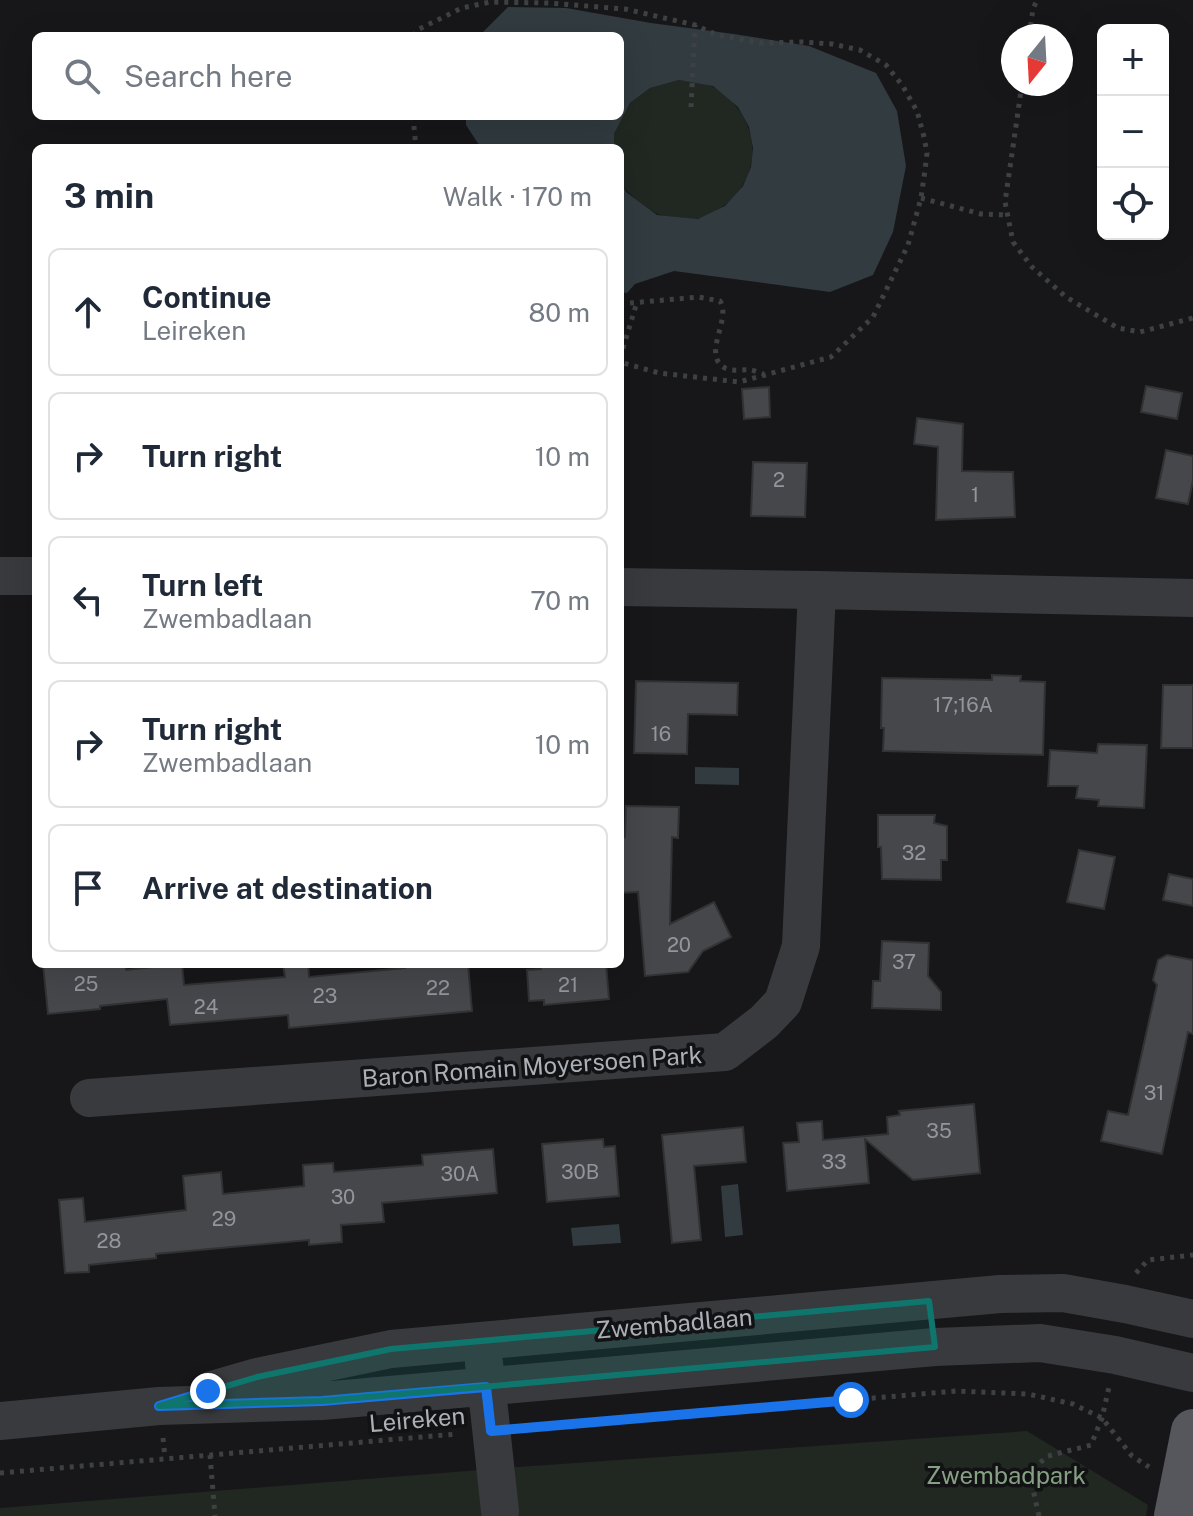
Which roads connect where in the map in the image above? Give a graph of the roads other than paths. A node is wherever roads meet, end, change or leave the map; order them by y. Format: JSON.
{"nodes":[{"id":1,"x":0,"y":576,"type":"edge"},
{"id":2,"x":32,"y":576,"type":"edge"},
{"id":3,"x":624,"y":587,"type":"edge"},
{"id":4,"x":817,"y":590,"type":"junction"},
{"id":5,"x":1193,"y":598,"type":"edge"},
{"id":6,"x":89,"y":1098,"type":"dead end"},
{"id":7,"x":929,"y":1301,"type":"junction"},
{"id":8,"x":1193,"y":1319,"type":"edge"},
{"id":9,"x":697,"y":1321,"type":"junction"},
{"id":10,"x":935,"y":1347,"type":"junction"},
{"id":11,"x":1193,"y":1373,"type":"edge"},
{"id":12,"x":486,"y":1387,"type":"junction"},
{"id":13,"x":159,"y":1406,"type":"junction"},
{"id":14,"x":0,"y":1421,"type":"edge"},
{"id":15,"x":1193,"y":1431,"type":"edge"},
{"id":16,"x":1180,"y":1497,"type":"edge"},
{"id":17,"x":500,"y":1511,"type":"dead end"}],
"edges":[{"from":1,"to":2,"type":"street"},
{"from":3,"to":4,"type":"street"},
{"from":4,"to":5,"type":"street"},
{"from":4,"to":6,"type":"street","name":"Baron Romain Moyersoen Park"},
{"from":7,"to":8,"type":"street","name":"Zwembadlaan"},
{"from":7,"to":9,"type":"street","name":"Zwembadlaan"},
{"from":7,"to":10,"type":"street"},
{"from":9,"to":12,"type":"street"},
{"from":9,"to":13,"type":"street","name":"Zwembadlaan"},
{"from":10,"to":11,"type":"street","name":"Zwembadlaan"},
{"from":10,"to":12,"type":"street","name":"Zwembadlaan"},
{"from":12,"to":13,"type":"street","name":"Zwembadlaan"},
{"from":12,"to":17,"type":"street"},
{"from":13,"to":14,"type":"street","name":"Zwembadlaan"},
{"from":15,"to":16,"type":"main road"}]}
